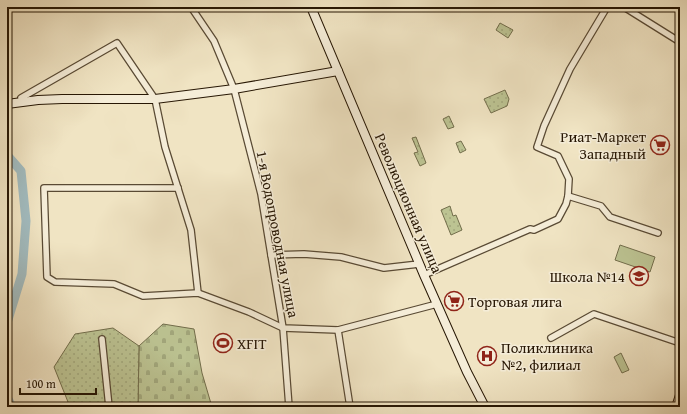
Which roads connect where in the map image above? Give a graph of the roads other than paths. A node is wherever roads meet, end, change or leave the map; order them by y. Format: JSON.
{"nodes":[{"id":1,"x":191,"y":7,"type":"edge"},
{"id":2,"x":607,"y":7,"type":"edge"},
{"id":3,"x":624,"y":7,"type":"edge"},
{"id":4,"x":313,"y":8,"type":"edge"},
{"id":5,"x":680,"y":42,"type":"edge"},
{"id":6,"x":338,"y":71,"type":"junction"},
{"id":7,"x":234,"y":89,"type":"junction"},
{"id":8,"x":21,"y":98,"type":"dead end"},
{"id":9,"x":155,"y":99,"type":"junction"},
{"id":10,"x":7,"y":104,"type":"edge"},
{"id":11,"x":178,"y":188,"type":"junction"},
{"id":12,"x":568,"y":196,"type":"junction"},
{"id":13,"x":658,"y":233,"type":"dead end"},
{"id":14,"x":271,"y":255,"type":"junction"},
{"id":15,"x":419,"y":264,"type":"junction"},
{"id":16,"x":424,"y":275,"type":"junction"},
{"id":17,"x":198,"y":293,"type":"junction"},
{"id":18,"x":437,"y":304,"type":"junction"},
{"id":19,"x":283,"y":328,"type":"junction"},
{"id":20,"x":338,"y":330,"type":"junction"},
{"id":21,"x":102,"y":338,"type":"dead end"},
{"id":22,"x":551,"y":338,"type":"dead end"},
{"id":23,"x":680,"y":343,"type":"edge"},
{"id":24,"x":680,"y":395,"type":"edge"},
{"id":25,"x":109,"y":407,"type":"edge"},
{"id":26,"x":289,"y":407,"type":"edge"},
{"id":27,"x":350,"y":407,"type":"edge"},
{"id":28,"x":485,"y":407,"type":"edge"},
{"id":29,"x":676,"y":407,"type":"edge"}],
"edges":[{"from":1,"to":7,"type":"street","name":"1-я Водопроводная улица"},
{"from":2,"to":12,"type":"street"},
{"from":3,"to":5,"type":"street"},
{"from":4,"to":6,"type":"main road","name":"Революционная улица"},
{"from":6,"to":7,"type":"main road"},
{"from":6,"to":15,"type":"main road","name":"Революционная улица"},
{"from":7,"to":9,"type":"main road"},
{"from":7,"to":14,"type":"street","name":"1-я Водопроводная улица"},
{"from":8,"to":9,"type":"street"},
{"from":9,"to":10,"type":"main road"},
{"from":9,"to":11,"type":"street"},
{"from":11,"to":17,"type":"street"},
{"from":11,"to":17,"type":"street"},
{"from":12,"to":13,"type":"street"},
{"from":12,"to":16,"type":"street"},
{"from":14,"to":15,"type":"street"},
{"from":14,"to":19,"type":"street","name":"1-я Водопроводная улица"},
{"from":15,"to":16,"type":"main road","name":"Революционная улица"},
{"from":16,"to":18,"type":"main road","name":"Революционная улица"},
{"from":17,"to":19,"type":"street"},
{"from":18,"to":20,"type":"street"},
{"from":18,"to":28,"type":"main road","name":"Революционная улица"},
{"from":19,"to":20,"type":"street"},
{"from":19,"to":26,"type":"street","name":"1-я Водопроводная улица"},
{"from":20,"to":27,"type":"street"},
{"from":21,"to":25,"type":"street"},
{"from":22,"to":23,"type":"street"},
{"from":24,"to":29,"type":"main road"}]}
